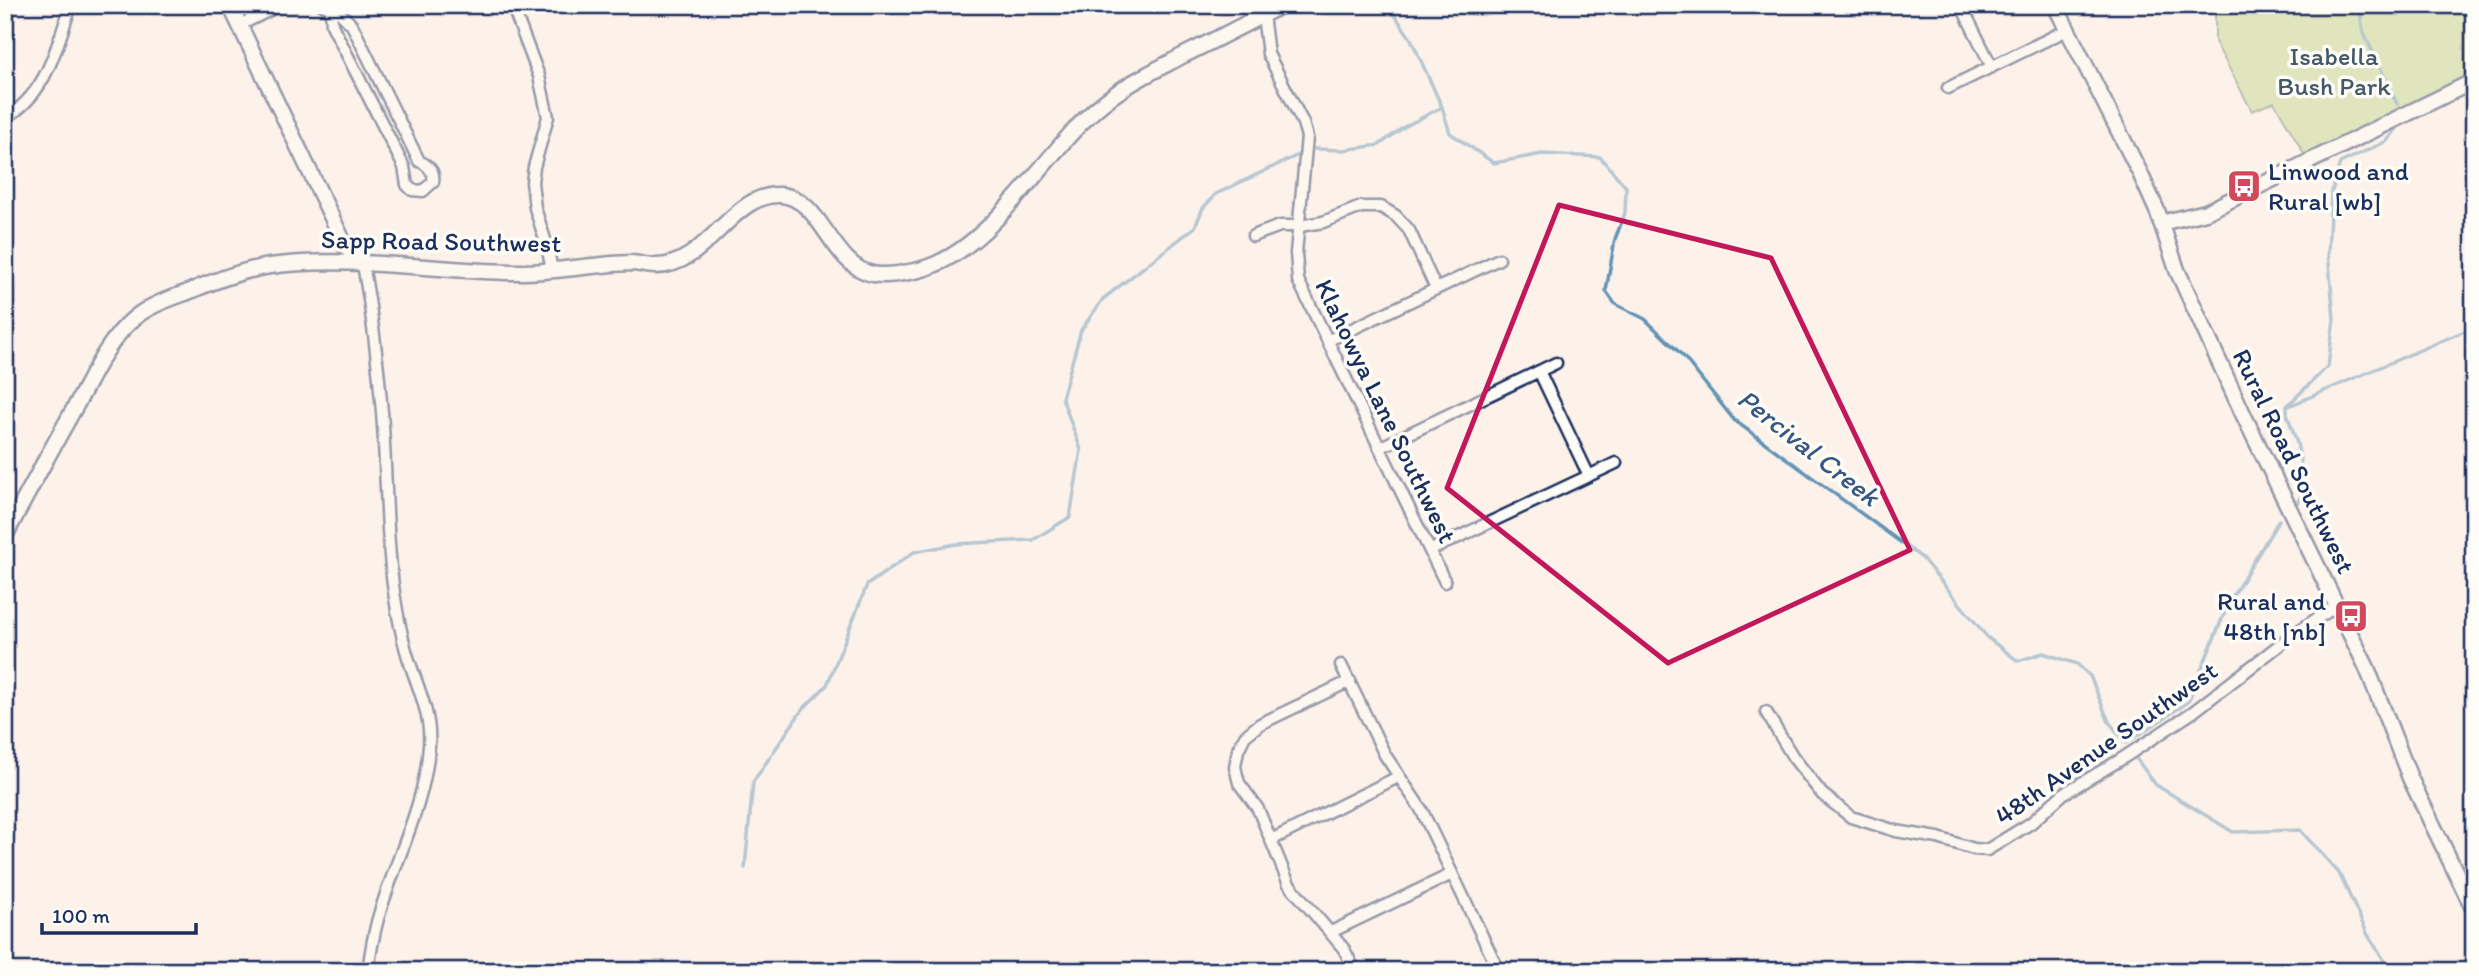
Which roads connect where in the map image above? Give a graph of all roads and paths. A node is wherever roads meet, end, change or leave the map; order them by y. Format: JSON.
{"nodes":[{"id":1,"x":71,"y":5,"type":"edge"},
{"id":2,"x":230,"y":5,"type":"edge"},
{"id":3,"x":280,"y":5,"type":"edge"},
{"id":4,"x":512,"y":5,"type":"edge"},
{"id":5,"x":1282,"y":5,"type":"edge"},
{"id":6,"x":1961,"y":5,"type":"edge"},
{"id":7,"x":2055,"y":5,"type":"edge"},
{"id":8,"x":327,"y":7,"type":"edge"},
{"id":9,"x":1263,"y":15,"type":"junction"},
{"id":10,"x":240,"y":25,"type":"junction"},
{"id":11,"x":2067,"y":30,"type":"junction"},
{"id":12,"x":1992,"y":67,"type":"junction"},
{"id":13,"x":2474,"y":81,"type":"edge"},
{"id":14,"x":1948,"y":88,"type":"dead end"},
{"id":15,"x":5,"y":118,"type":"edge"},
{"id":16,"x":2161,"y":223,"type":"junction"},
{"id":17,"x":1300,"y":226,"type":"junction"},
{"id":18,"x":1252,"y":236,"type":"dead end"},
{"id":19,"x":1499,"y":259,"type":"dead end"},
{"id":20,"x":363,"y":264,"type":"junction"},
{"id":21,"x":552,"y":270,"type":"junction"},
{"id":22,"x":1436,"y":289,"type":"junction"},
{"id":23,"x":1329,"y":340,"type":"junction"},
{"id":24,"x":1556,"y":363,"type":"dead end"},
{"id":25,"x":1539,"y":372,"type":"junction"},
{"id":26,"x":1381,"y":447,"type":"junction"},
{"id":27,"x":1616,"y":463,"type":"dead end"},
{"id":28,"x":1588,"y":476,"type":"junction"},
{"id":29,"x":5,"y":537,"type":"edge"},
{"id":30,"x":1431,"y":550,"type":"junction"},
{"id":31,"x":1445,"y":582,"type":"dead end"},
{"id":32,"x":2336,"y":606,"type":"junction"},
{"id":33,"x":1341,"y":665,"type":"dead end"},
{"id":34,"x":1350,"y":681,"type":"junction"},
{"id":35,"x":1766,"y":712,"type":"dead end"},
{"id":36,"x":1398,"y":777,"type":"junction"},
{"id":37,"x":1271,"y":840,"type":"junction"},
{"id":38,"x":1452,"y":874,"type":"junction"},
{"id":39,"x":2474,"y":911,"type":"edge"},
{"id":40,"x":1331,"y":932,"type":"junction"},
{"id":41,"x":368,"y":971,"type":"edge"},
{"id":42,"x":1355,"y":971,"type":"edge"},
{"id":43,"x":1498,"y":971,"type":"edge"}],
"edges":[{"from":1,"to":15,"type":"street"},
{"from":2,"to":10,"type":"street"},
{"from":3,"to":10,"type":"street"},
{"from":4,"to":21,"type":"street"},
{"from":5,"to":9,"type":"street","name":"Sapp Road Southwest"},
{"from":6,"to":12,"type":"street"},
{"from":7,"to":11,"type":"street"},
{"from":8,"to":8,"type":"street"},
{"from":9,"to":17,"type":"street","name":"Klahowya Lane Southwest"},
{"from":9,"to":21,"type":"street","name":"Sapp Road Southwest"},
{"from":10,"to":20,"type":"street"},
{"from":11,"to":12,"type":"street"},
{"from":11,"to":16,"type":"street"},
{"from":12,"to":14,"type":"street"},
{"from":13,"to":16,"type":"street"},
{"from":16,"to":32,"type":"street","name":"Rural Road Southwest"},
{"from":17,"to":18,"type":"street"},
{"from":17,"to":22,"type":"street"},
{"from":17,"to":23,"type":"street","name":"Klahowya Lane Southwest"},
{"from":19,"to":22,"type":"street"},
{"from":20,"to":21,"type":"street","name":"Sapp Road Southwest"},
{"from":20,"to":29,"type":"street","name":"Sapp Road Southwest"},
{"from":20,"to":41,"type":"street"},
{"from":22,"to":23,"type":"street"},
{"from":23,"to":26,"type":"street","name":"Klahowya Lane Southwest"},
{"from":24,"to":25,"type":"street"},
{"from":25,"to":26,"type":"street"},
{"from":25,"to":28,"type":"street"},
{"from":26,"to":30,"type":"street","name":"Klahowya Lane Southwest"},
{"from":27,"to":28,"type":"street"},
{"from":28,"to":30,"type":"street"},
{"from":30,"to":31,"type":"street","name":"Klahowya Lane Southwest"},
{"from":32,"to":35,"type":"street","name":"48th Avenue Southwest"},
{"from":32,"to":39,"type":"street","name":"Rural Road Southwest"},
{"from":33,"to":34,"type":"street"},
{"from":34,"to":36,"type":"street"},
{"from":34,"to":37,"type":"street"},
{"from":36,"to":37,"type":"street"},
{"from":36,"to":38,"type":"street"},
{"from":37,"to":40,"type":"street"},
{"from":38,"to":40,"type":"street"},
{"from":38,"to":43,"type":"street"},
{"from":40,"to":42,"type":"street"}]}
